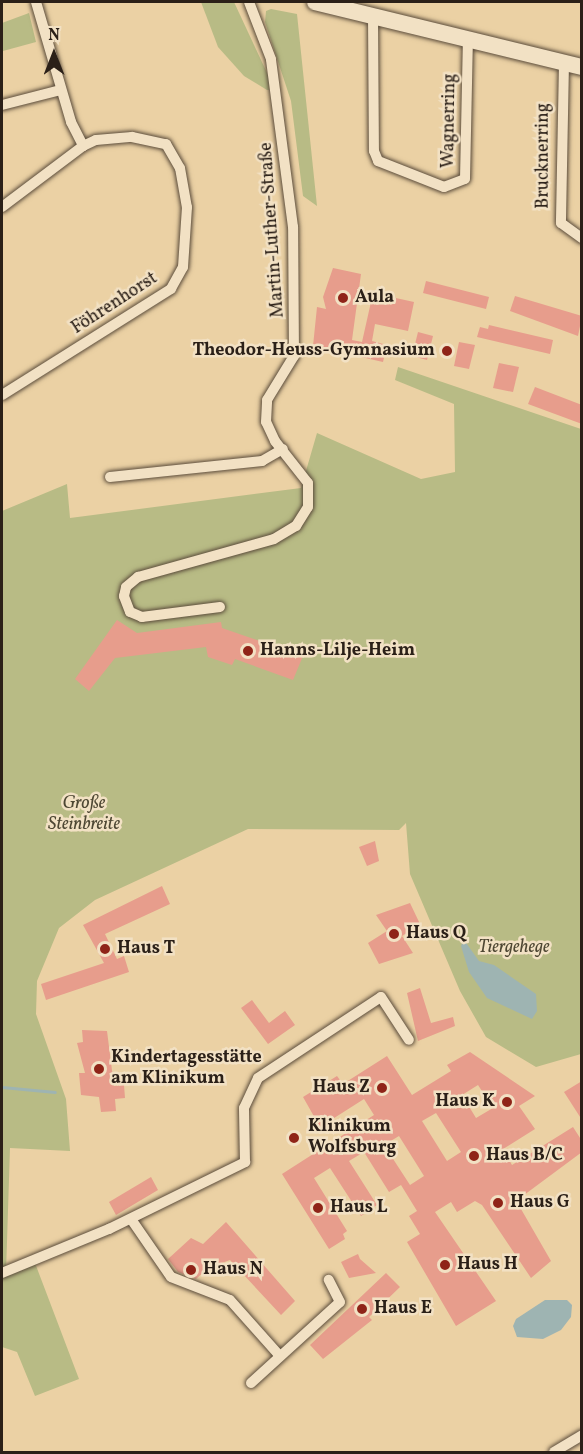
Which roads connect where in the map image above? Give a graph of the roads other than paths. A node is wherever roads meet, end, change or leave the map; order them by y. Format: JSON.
{"nodes":[{"id":1,"x":36,"y":2,"type":"edge"},
{"id":2,"x":249,"y":2,"type":"edge"},
{"id":3,"x":315,"y":2,"type":"edge"},
{"id":4,"x":373,"y":16,"type":"junction"},
{"id":5,"x":468,"y":39,"type":"junction"},
{"id":6,"x":564,"y":63,"type":"junction"},
{"id":7,"x":582,"y":67,"type":"edge"},
{"id":8,"x":61,"y":90,"type":"junction"},
{"id":9,"x":2,"y":105,"type":"edge"},
{"id":10,"x":83,"y":146,"type":"junction"},
{"id":11,"x":2,"y":207,"type":"edge"},
{"id":12,"x":582,"y":238,"type":"edge"},
{"id":13,"x":2,"y":395,"type":"edge"},
{"id":14,"x":283,"y":449,"type":"junction"},
{"id":15,"x":110,"y":477,"type":"dead end"},
{"id":16,"x":220,"y":607,"type":"dead end"},
{"id":17,"x":409,"y":1040,"type":"dead end"},
{"id":18,"x":131,"y":1219,"type":"junction"},
{"id":19,"x":2,"y":1273,"type":"edge"},
{"id":20,"x":329,"y":1280,"type":"dead end"},
{"id":21,"x":279,"y":1355,"type":"junction"},
{"id":22,"x":251,"y":1383,"type":"dead end"},
{"id":23,"x":582,"y":1436,"type":"edge"},
{"id":24,"x":554,"y":1452,"type":"edge"}],
"edges":[{"from":1,"to":8,"type":"street"},
{"from":2,"to":14,"type":"street","name":"Martin-Luther-Straße"},
{"from":3,"to":4,"type":"street"},
{"from":4,"to":5,"type":"street"},
{"from":4,"to":5,"type":"street","name":"Wagnerring"},
{"from":5,"to":6,"type":"street"},
{"from":6,"to":7,"type":"street"},
{"from":6,"to":12,"type":"street","name":"Brucknerring"},
{"from":8,"to":9,"type":"street"},
{"from":8,"to":10,"type":"street"},
{"from":10,"to":11,"type":"street","name":"Föhrenhorst"},
{"from":10,"to":13,"type":"street","name":"Föhrenhorst"},
{"from":14,"to":15,"type":"street"},
{"from":14,"to":16,"type":"street","name":"Martin-Luther-Straße"},
{"from":17,"to":18,"type":"street"},
{"from":18,"to":19,"type":"street"},
{"from":18,"to":21,"type":"street"},
{"from":20,"to":21,"type":"street"},
{"from":21,"to":22,"type":"street"},
{"from":23,"to":24,"type":"street"}]}
